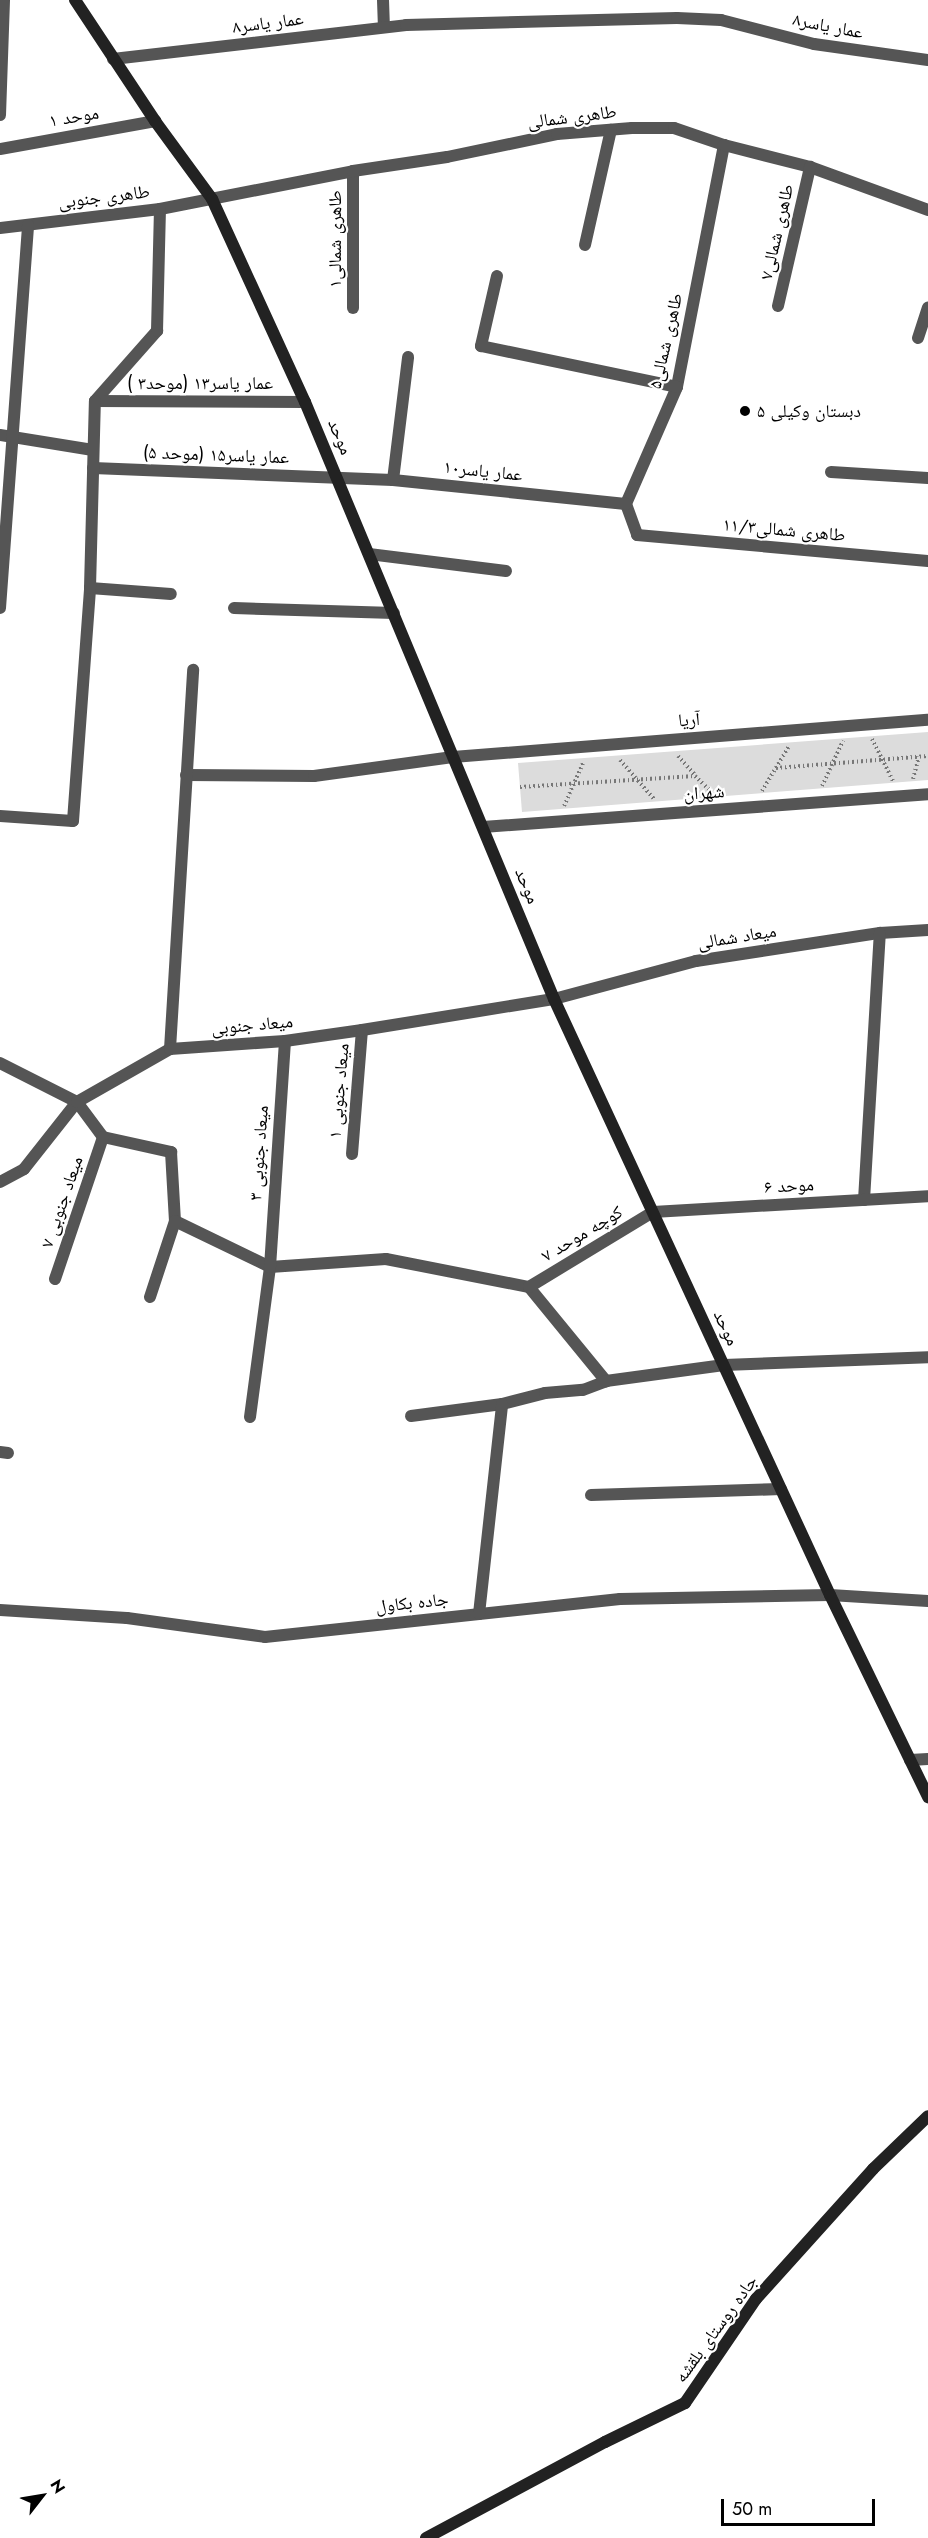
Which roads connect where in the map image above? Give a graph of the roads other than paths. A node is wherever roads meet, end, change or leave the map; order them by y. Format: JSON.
{"nodes":[{"id":1,"x":4,"y":0,"type":"edge"},
{"id":2,"x":75,"y":0,"type":"edge"},
{"id":3,"x":383,"y":0,"type":"edge"},
{"id":4,"x":384,"y":27,"type":"junction"},
{"id":5,"x":112,"y":59,"type":"junction"},
{"id":6,"x":928,"y":60,"type":"edge"},
{"id":7,"x":0,"y":115,"type":"edge"},
{"id":8,"x":155,"y":121,"type":"junction"},
{"id":9,"x":611,"y":130,"type":"junction"},
{"id":10,"x":724,"y":145,"type":"junction"},
{"id":11,"x":0,"y":149,"type":"edge"},
{"id":12,"x":810,"y":167,"type":"junction"},
{"id":13,"x":353,"y":171,"type":"junction"},
{"id":14,"x":212,"y":199,"type":"junction"},
{"id":15,"x":160,"y":209,"type":"junction"},
{"id":16,"x":928,"y":210,"type":"edge"},
{"id":17,"x":28,"y":225,"type":"junction"},
{"id":18,"x":0,"y":228,"type":"edge"},
{"id":19,"x":585,"y":244,"type":"dead end"},
{"id":20,"x":497,"y":276,"type":"dead end"},
{"id":21,"x":778,"y":306,"type":"dead end"},
{"id":22,"x":353,"y":308,"type":"dead end"},
{"id":23,"x":928,"y":308,"type":"edge"},
{"id":24,"x":918,"y":338,"type":"dead end"},
{"id":25,"x":408,"y":357,"type":"dead end"},
{"id":26,"x":677,"y":387,"type":"junction"},
{"id":27,"x":94,"y":400,"type":"junction"},
{"id":28,"x":305,"y":402,"type":"junction"},
{"id":29,"x":0,"y":435,"type":"edge"},
{"id":30,"x":14,"y":437,"type":"junction"},
{"id":31,"x":93,"y":450,"type":"junction"},
{"id":32,"x":93,"y":468,"type":"junction"},
{"id":33,"x":831,"y":472,"type":"dead end"},
{"id":34,"x":337,"y":477,"type":"junction"},
{"id":35,"x":928,"y":478,"type":"edge"},
{"id":36,"x":393,"y":480,"type":"junction"},
{"id":37,"x":626,"y":504,"type":"junction"},
{"id":38,"x":369,"y":554,"type":"junction"},
{"id":39,"x":928,"y":561,"type":"edge"},
{"id":40,"x":506,"y":571,"type":"dead end"},
{"id":41,"x":1,"y":574,"type":"edge"},
{"id":42,"x":90,"y":588,"type":"junction"},
{"id":43,"x":171,"y":594,"type":"dead end"},
{"id":44,"x":0,"y":608,"type":"edge"},
{"id":45,"x":234,"y":608,"type":"dead end"},
{"id":46,"x":394,"y":613,"type":"junction"},
{"id":47,"x":193,"y":669,"type":"dead end"},
{"id":48,"x":928,"y":720,"type":"edge"},
{"id":49,"x":453,"y":757,"type":"junction"},
{"id":50,"x":186,"y":775,"type":"junction"},
{"id":51,"x":928,"y":794,"type":"edge"},
{"id":52,"x":0,"y":816,"type":"edge"},
{"id":53,"x":483,"y":827,"type":"junction"},
{"id":54,"x":928,"y":930,"type":"edge"},
{"id":55,"x":880,"y":933,"type":"junction"},
{"id":56,"x":554,"y":999,"type":"junction"},
{"id":57,"x":362,"y":1030,"type":"junction"},
{"id":58,"x":285,"y":1041,"type":"junction"},
{"id":59,"x":170,"y":1049,"type":"junction"},
{"id":60,"x":0,"y":1063,"type":"edge"},
{"id":61,"x":77,"y":1102,"type":"junction"},
{"id":62,"x":103,"y":1137,"type":"junction"},
{"id":63,"x":352,"y":1154,"type":"dead end"},
{"id":64,"x":0,"y":1182,"type":"edge"},
{"id":65,"x":928,"y":1196,"type":"edge"},
{"id":66,"x":864,"y":1200,"type":"junction"},
{"id":67,"x":653,"y":1212,"type":"junction"},
{"id":68,"x":175,"y":1221,"type":"junction"},
{"id":69,"x":270,"y":1267,"type":"junction"},
{"id":70,"x":55,"y":1279,"type":"dead end"},
{"id":71,"x":529,"y":1287,"type":"junction"},
{"id":72,"x":150,"y":1297,"type":"dead end"},
{"id":73,"x":928,"y":1357,"type":"edge"},
{"id":74,"x":724,"y":1365,"type":"junction"},
{"id":75,"x":606,"y":1381,"type":"junction"},
{"id":76,"x":502,"y":1404,"type":"junction"},
{"id":77,"x":411,"y":1416,"type":"dead end"},
{"id":78,"x":250,"y":1417,"type":"dead end"},
{"id":79,"x":781,"y":1489,"type":"junction"},
{"id":80,"x":591,"y":1495,"type":"dead end"},
{"id":81,"x":830,"y":1595,"type":"junction"},
{"id":82,"x":928,"y":1601,"type":"edge"},
{"id":83,"x":0,"y":1610,"type":"edge"},
{"id":84,"x":479,"y":1614,"type":"junction"},
{"id":85,"x":928,"y":1759,"type":"edge"},
{"id":86,"x":910,"y":1760,"type":"junction"},
{"id":87,"x":928,"y":1797,"type":"edge"},
{"id":88,"x":928,"y":2116,"type":"edge"},
{"id":89,"x":426,"y":2538,"type":"edge"}],
"edges":[{"from":1,"to":7,"type":"street"},
{"from":2,"to":5,"type":"street","name":"موحد"},
{"from":3,"to":4,"type":"street"},
{"from":4,"to":5,"type":"street","name":"عمار یاسر۸"},
{"from":4,"to":6,"type":"street","name":"عمار یاسر۸"},
{"from":5,"to":8,"type":"street","name":"موحد"},
{"from":8,"to":11,"type":"street","name":"موحد ۱"},
{"from":8,"to":14,"type":"street","name":"موحد"},
{"from":9,"to":10,"type":"street","name":"طاهری شمالی"},
{"from":9,"to":13,"type":"street","name":"طاهری شمالی"},
{"from":9,"to":19,"type":"street"},
{"from":10,"to":12,"type":"street","name":"طاهری شمالی"},
{"from":10,"to":26,"type":"street","name":"طاهری شمالی۵"},
{"from":12,"to":16,"type":"street","name":"طاهری شمالی"},
{"from":12,"to":21,"type":"street","name":"طاهری شمالی۷"},
{"from":13,"to":14,"type":"street","name":"طاهری شمالی"},
{"from":13,"to":22,"type":"street","name":"طاهری شمالی۱"},
{"from":14,"to":15,"type":"street","name":"طاهری جنوبی"},
{"from":14,"to":28,"type":"street","name":"موحد"},
{"from":15,"to":17,"type":"street","name":"طاهری جنوبی"},
{"from":15,"to":27,"type":"street"},
{"from":17,"to":18,"type":"street","name":"طاهری جنوبی"},
{"from":17,"to":30,"type":"street"},
{"from":20,"to":26,"type":"street"},
{"from":23,"to":24,"type":"street"},
{"from":25,"to":36,"type":"street"},
{"from":26,"to":37,"type":"street","name":"طاهری شمالی۵"},
{"from":27,"to":28,"type":"street","name":"عمار یاسر۱۳ (موحد۳ )"},
{"from":27,"to":31,"type":"street"},
{"from":28,"to":34,"type":"street","name":"موحد"},
{"from":29,"to":30,"type":"street"},
{"from":30,"to":31,"type":"street"},
{"from":30,"to":41,"type":"street"},
{"from":31,"to":32,"type":"street"},
{"from":32,"to":34,"type":"street","name":"عمار یاسر۱۵ (موحد ۵)"},
{"from":32,"to":42,"type":"street"},
{"from":33,"to":35,"type":"street"},
{"from":34,"to":36,"type":"street","name":"عمار یاسر۱۰"},
{"from":34,"to":38,"type":"street","name":"موحد"},
{"from":36,"to":37,"type":"street","name":"عمار یاسر۱۰"},
{"from":37,"to":39,"type":"street","name":"طاهری شمالی۱۱/۳"},
{"from":38,"to":40,"type":"street"},
{"from":38,"to":46,"type":"street","name":"موحد"},
{"from":41,"to":44,"type":"street"},
{"from":42,"to":43,"type":"street"},
{"from":42,"to":52,"type":"street"},
{"from":45,"to":46,"type":"street"},
{"from":46,"to":49,"type":"street","name":"موحد"},
{"from":47,"to":50,"type":"street"},
{"from":48,"to":49,"type":"street","name":"آریا"},
{"from":49,"to":50,"type":"street","name":"آریا"},
{"from":49,"to":53,"type":"street","name":"موحد"},
{"from":50,"to":59,"type":"street"},
{"from":51,"to":53,"type":"street","name":"شهران"},
{"from":53,"to":56,"type":"street","name":"موحد"},
{"from":54,"to":55,"type":"street","name":"میعاد شمالی"},
{"from":55,"to":56,"type":"street","name":"میعاد شمالی"},
{"from":55,"to":66,"type":"street"},
{"from":56,"to":57,"type":"street","name":"میعاد جنوبی"},
{"from":56,"to":67,"type":"street","name":"موحد"},
{"from":57,"to":58,"type":"street","name":"میعاد جنوبی"},
{"from":57,"to":63,"type":"street","name":"میعاد جنوبی ۱"},
{"from":58,"to":59,"type":"street","name":"میعاد جنوبی"},
{"from":58,"to":69,"type":"street","name":"میعاد جنوبی ۳"},
{"from":59,"to":61,"type":"street","name":"میعاد جنوبی"},
{"from":60,"to":61,"type":"street"},
{"from":61,"to":62,"type":"street"},
{"from":61,"to":64,"type":"street","name":"میعاد جنوبی"},
{"from":62,"to":68,"type":"street"},
{"from":62,"to":70,"type":"street","name":"میعاد جنوبی ۷"},
{"from":65,"to":66,"type":"street","name":"موحد ۶"},
{"from":66,"to":67,"type":"street","name":"موحد ۶"},
{"from":67,"to":71,"type":"street","name":"کوچه موحد ۷"},
{"from":67,"to":74,"type":"street","name":"موحد"},
{"from":68,"to":69,"type":"street"},
{"from":68,"to":72,"type":"street"},
{"from":69,"to":71,"type":"street"},
{"from":69,"to":78,"type":"street","name":"میعاد جنوبی ۳"},
{"from":71,"to":75,"type":"street"},
{"from":73,"to":74,"type":"street"},
{"from":74,"to":75,"type":"street"},
{"from":74,"to":79,"type":"street","name":"موحد"},
{"from":75,"to":76,"type":"street"},
{"from":76,"to":77,"type":"street"},
{"from":76,"to":84,"type":"street"},
{"from":79,"to":80,"type":"street"},
{"from":79,"to":81,"type":"street","name":"موحد"},
{"from":81,"to":82,"type":"street","name":"جاده بکاول"},
{"from":81,"to":84,"type":"street","name":"جاده بکاول"},
{"from":81,"to":86,"type":"street","name":"موحد"},
{"from":83,"to":84,"type":"street","name":"جاده بکاول"},
{"from":85,"to":86,"type":"street"},
{"from":86,"to":87,"type":"street","name":"موحد"},
{"from":88,"to":89,"type":"street","name":"جاده روستای بلقشه"}]}
